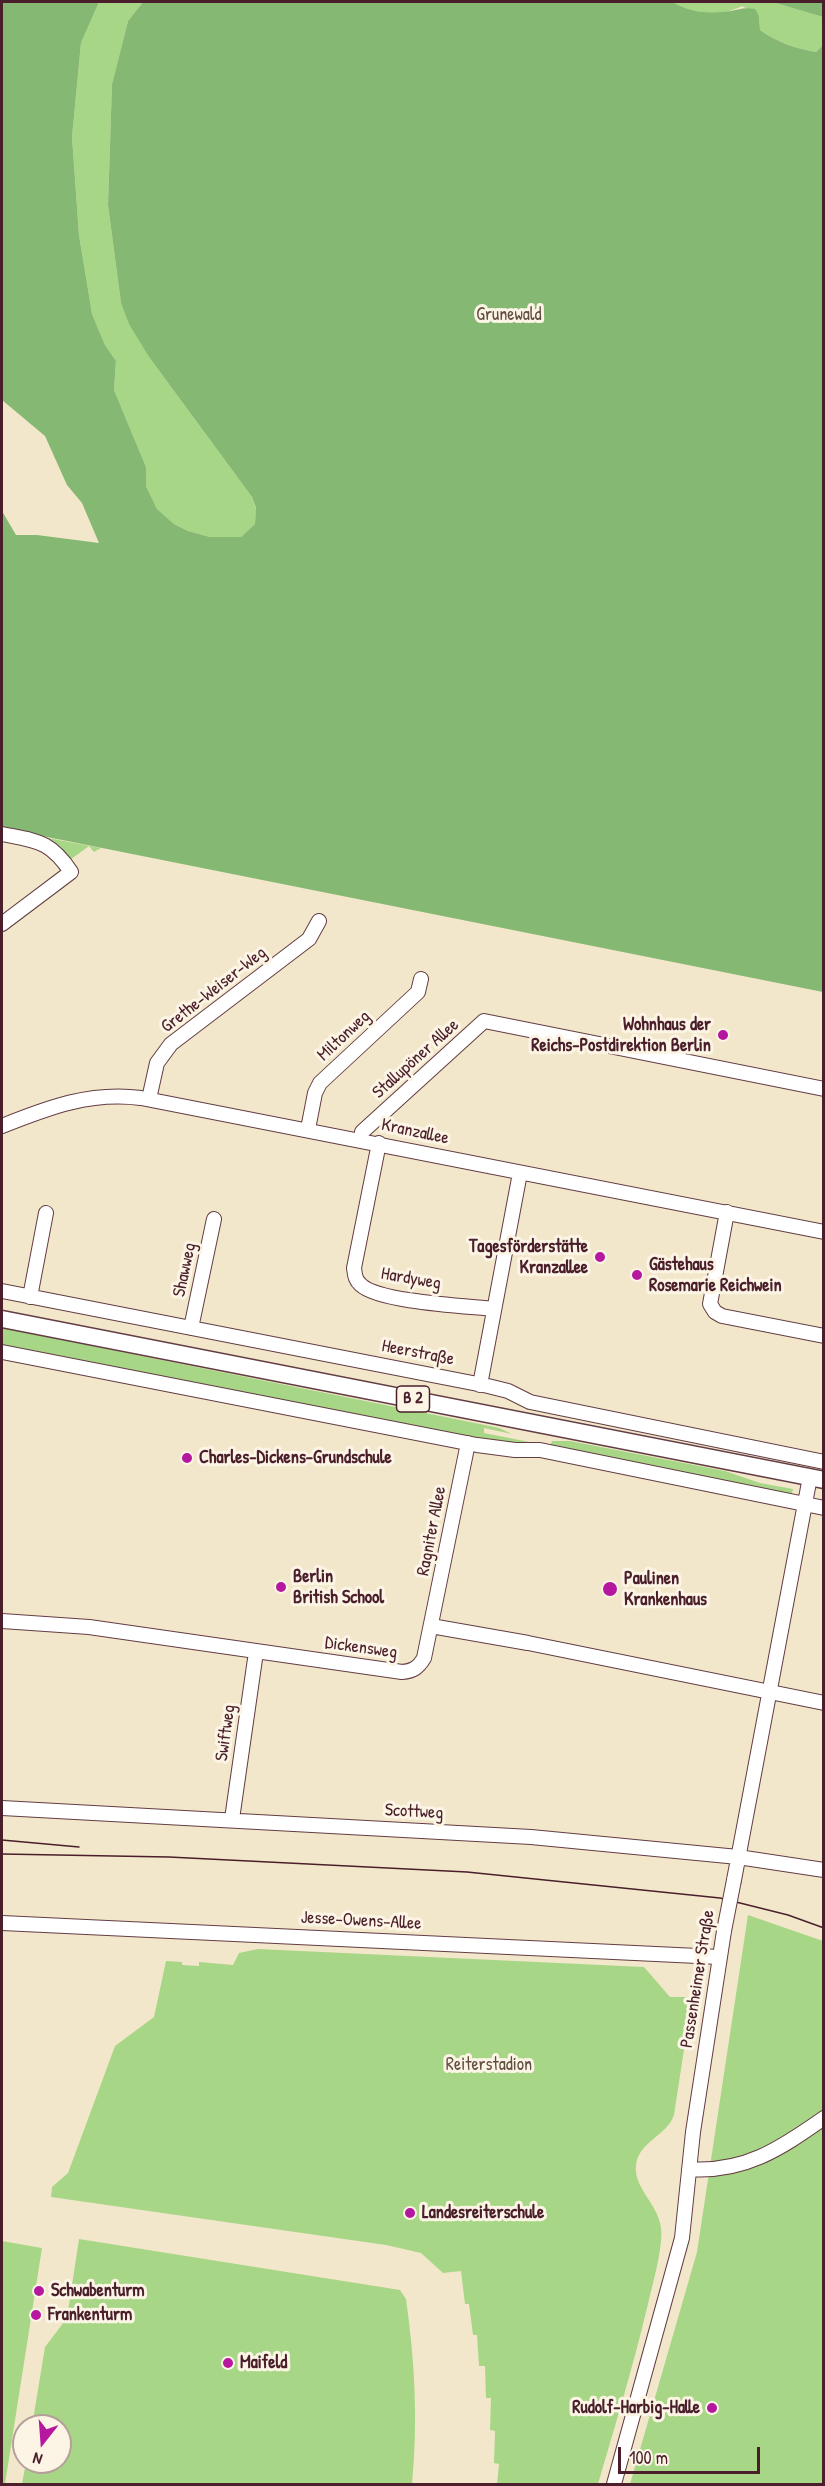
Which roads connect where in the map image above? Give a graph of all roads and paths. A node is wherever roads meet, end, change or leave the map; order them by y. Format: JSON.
{"nodes":[{"id":1,"x":2,"y":834,"type":"edge"},
{"id":2,"x":319,"y":921,"type":"dead end"},
{"id":3,"x":2,"y":924,"type":"edge"},
{"id":4,"x":421,"y":979,"type":"dead end"},
{"id":5,"x":824,"y":1089,"type":"edge"},
{"id":6,"x":149,"y":1099,"type":"junction"},
{"id":7,"x":2,"y":1126,"type":"edge"},
{"id":8,"x":308,"y":1129,"type":"junction"},
{"id":9,"x":361,"y":1139,"type":"junction"},
{"id":10,"x":379,"y":1143,"type":"junction"},
{"id":11,"x":520,"y":1173,"type":"junction"},
{"id":12,"x":727,"y":1212,"type":"junction"},
{"id":13,"x":46,"y":1213,"type":"dead end"},
{"id":14,"x":214,"y":1219,"type":"dead end"},
{"id":15,"x":824,"y":1232,"type":"edge"},
{"id":16,"x":2,"y":1291,"type":"edge"},
{"id":17,"x":30,"y":1297,"type":"junction"},
{"id":18,"x":494,"y":1310,"type":"junction"},
{"id":19,"x":2,"y":1319,"type":"edge"},
{"id":20,"x":191,"y":1328,"type":"junction"},
{"id":21,"x":824,"y":1336,"type":"edge"},
{"id":22,"x":2,"y":1352,"type":"edge"},
{"id":23,"x":480,"y":1385,"type":"junction"},
{"id":24,"x":468,"y":1443,"type":"junction"},
{"id":25,"x":824,"y":1462,"type":"edge"},
{"id":26,"x":817,"y":1479,"type":"edge"},
{"id":27,"x":805,"y":1504,"type":"junction"},
{"id":28,"x":824,"y":1508,"type":"edge"},
{"id":29,"x":2,"y":1621,"type":"edge"},
{"id":30,"x":431,"y":1626,"type":"junction"},
{"id":31,"x":256,"y":1652,"type":"junction"},
{"id":32,"x":769,"y":1692,"type":"junction"},
{"id":33,"x":824,"y":1702,"type":"edge"},
{"id":34,"x":2,"y":1808,"type":"edge"},
{"id":35,"x":232,"y":1819,"type":"junction"},
{"id":36,"x":738,"y":1857,"type":"junction"},
{"id":37,"x":824,"y":1870,"type":"edge"},
{"id":38,"x":2,"y":1923,"type":"edge"},
{"id":39,"x":719,"y":1957,"type":"junction"},
{"id":40,"x":824,"y":2118,"type":"edge"},
{"id":41,"x":688,"y":2169,"type":"junction"},
{"id":42,"x":614,"y":2484,"type":"edge"}],
"edges":[{"from":1,"to":3,"type":"street"},
{"from":2,"to":6,"type":"street","name":"Grethe-Weiser-Weg"},
{"from":4,"to":8,"type":"street","name":"Miltonweg"},
{"from":5,"to":9,"type":"street","name":"Stallupöner Allee"},
{"from":6,"to":7,"type":"street","name":"Kranzallee"},
{"from":6,"to":8,"type":"street","name":"Kranzallee"},
{"from":8,"to":9,"type":"street","name":"Kranzallee"},
{"from":9,"to":10,"type":"street","name":"Kranzallee"},
{"from":10,"to":11,"type":"street","name":"Kranzallee"},
{"from":10,"to":18,"type":"street","name":"Hardyweg"},
{"from":11,"to":12,"type":"street","name":"Kranzallee"},
{"from":11,"to":18,"type":"street"},
{"from":12,"to":15,"type":"street","name":"Kranzallee"},
{"from":12,"to":21,"type":"street"},
{"from":13,"to":17,"type":"street"},
{"from":14,"to":20,"type":"street","name":"Shawweg"},
{"from":16,"to":17,"type":"street","name":"Heerstraße"},
{"from":17,"to":20,"type":"street","name":"Heerstraße"},
{"from":18,"to":23,"type":"street"},
{"from":19,"to":26,"type":"main road","number":"B 2"},
{"from":20,"to":23,"type":"street","name":"Heerstraße"},
{"from":22,"to":24,"type":"street"},
{"from":23,"to":25,"type":"street","name":"Heerstraße"},
{"from":24,"to":27,"type":"street"},
{"from":24,"to":30,"type":"street","name":"Ragniter Allee"},
{"from":26,"to":27,"type":"street","name":"Passenheimer Straße"},
{"from":27,"to":28,"type":"street"},
{"from":27,"to":32,"type":"street","name":"Passenheimer Straße"},
{"from":29,"to":31,"type":"street","name":"Dickensweg"},
{"from":30,"to":31,"type":"street","name":"Dickensweg"},
{"from":30,"to":32,"type":"street"},
{"from":31,"to":35,"type":"street","name":"Swiftweg"},
{"from":32,"to":33,"type":"street"},
{"from":32,"to":36,"type":"street","name":"Passenheimer Straße"},
{"from":34,"to":35,"type":"street","name":"Scottweg"},
{"from":35,"to":36,"type":"street","name":"Scottweg"},
{"from":36,"to":37,"type":"street","name":"Scottweg"},
{"from":36,"to":39,"type":"street","name":"Passenheimer Straße","bridge":true},
{"from":38,"to":39,"type":"street","name":"Jesse-Owens-Allee"},
{"from":39,"to":41,"type":"street","name":"Passenheimer Straße"},
{"from":40,"to":41,"type":"street"},
{"from":41,"to":42,"type":"street","name":"Passenheimer Straße"}]}
